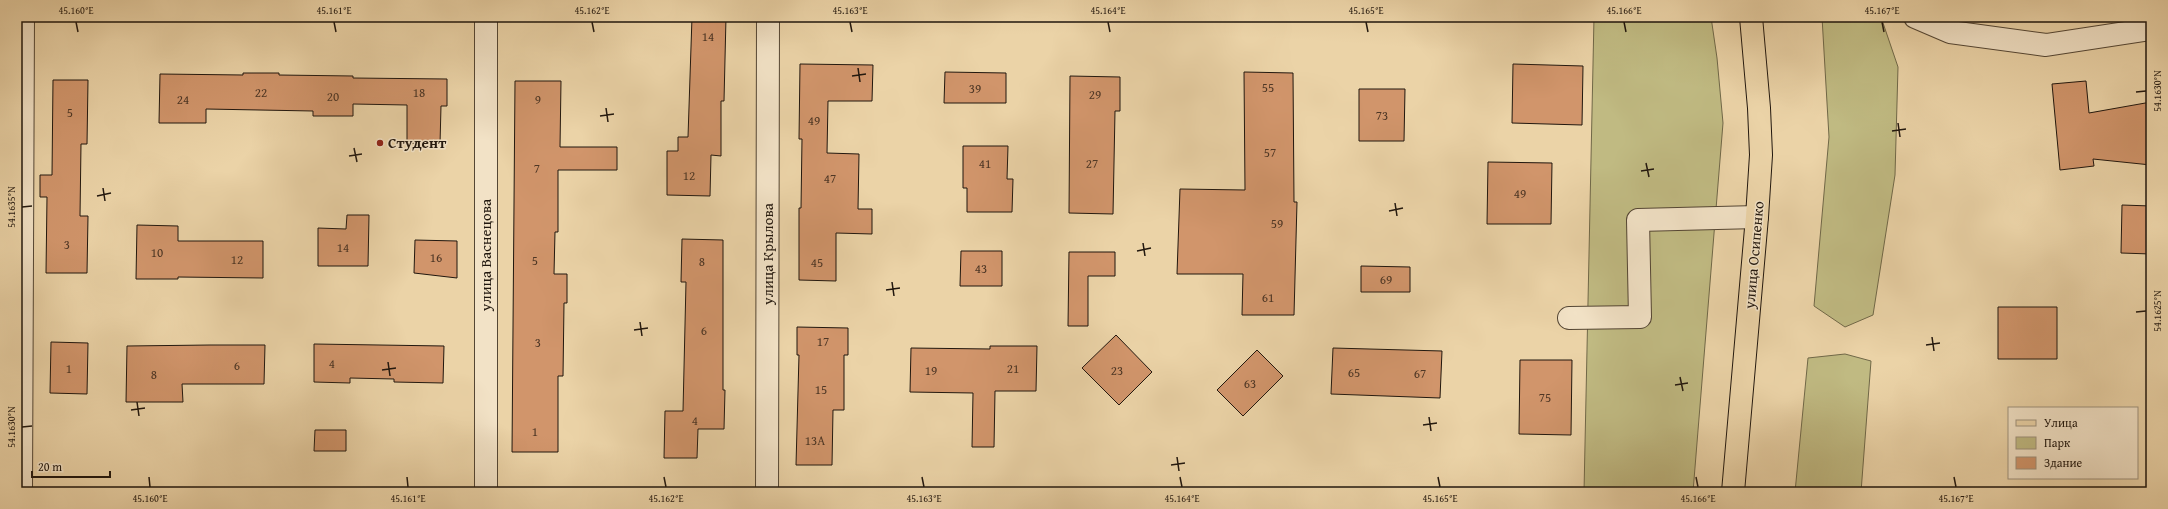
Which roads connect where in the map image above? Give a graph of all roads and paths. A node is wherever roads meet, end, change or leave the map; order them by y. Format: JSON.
{"nodes":[{"id":1,"x":23,"y":17,"type":"edge"},
{"id":2,"x":486,"y":17,"type":"edge"},
{"id":3,"x":768,"y":17,"type":"edge"},
{"id":4,"x":1750,"y":17,"type":"edge"},
{"id":5,"x":1915,"y":17,"type":"edge"},
{"id":6,"x":2151,"y":29,"type":"edge"},
{"id":7,"x":1757,"y":217,"type":"junction"},
{"id":8,"x":1569,"y":318,"type":"dead end"},
{"id":9,"x":21,"y":492,"type":"edge"},
{"id":10,"x":486,"y":492,"type":"edge"},
{"id":11,"x":767,"y":492,"type":"edge"},
{"id":12,"x":1733,"y":492,"type":"edge"}],
"edges":[{"from":1,"to":9,"type":"street"},
{"from":2,"to":10,"type":"street","name":"улица Васнецова"},
{"from":3,"to":11,"type":"street","name":"улица Крылова"},
{"from":4,"to":7,"type":"main road","name":"улица Осипенко"},
{"from":5,"to":6,"type":"street"},
{"from":7,"to":8,"type":"street"},
{"from":7,"to":12,"type":"main road","name":"улица Осипенко"}]}
